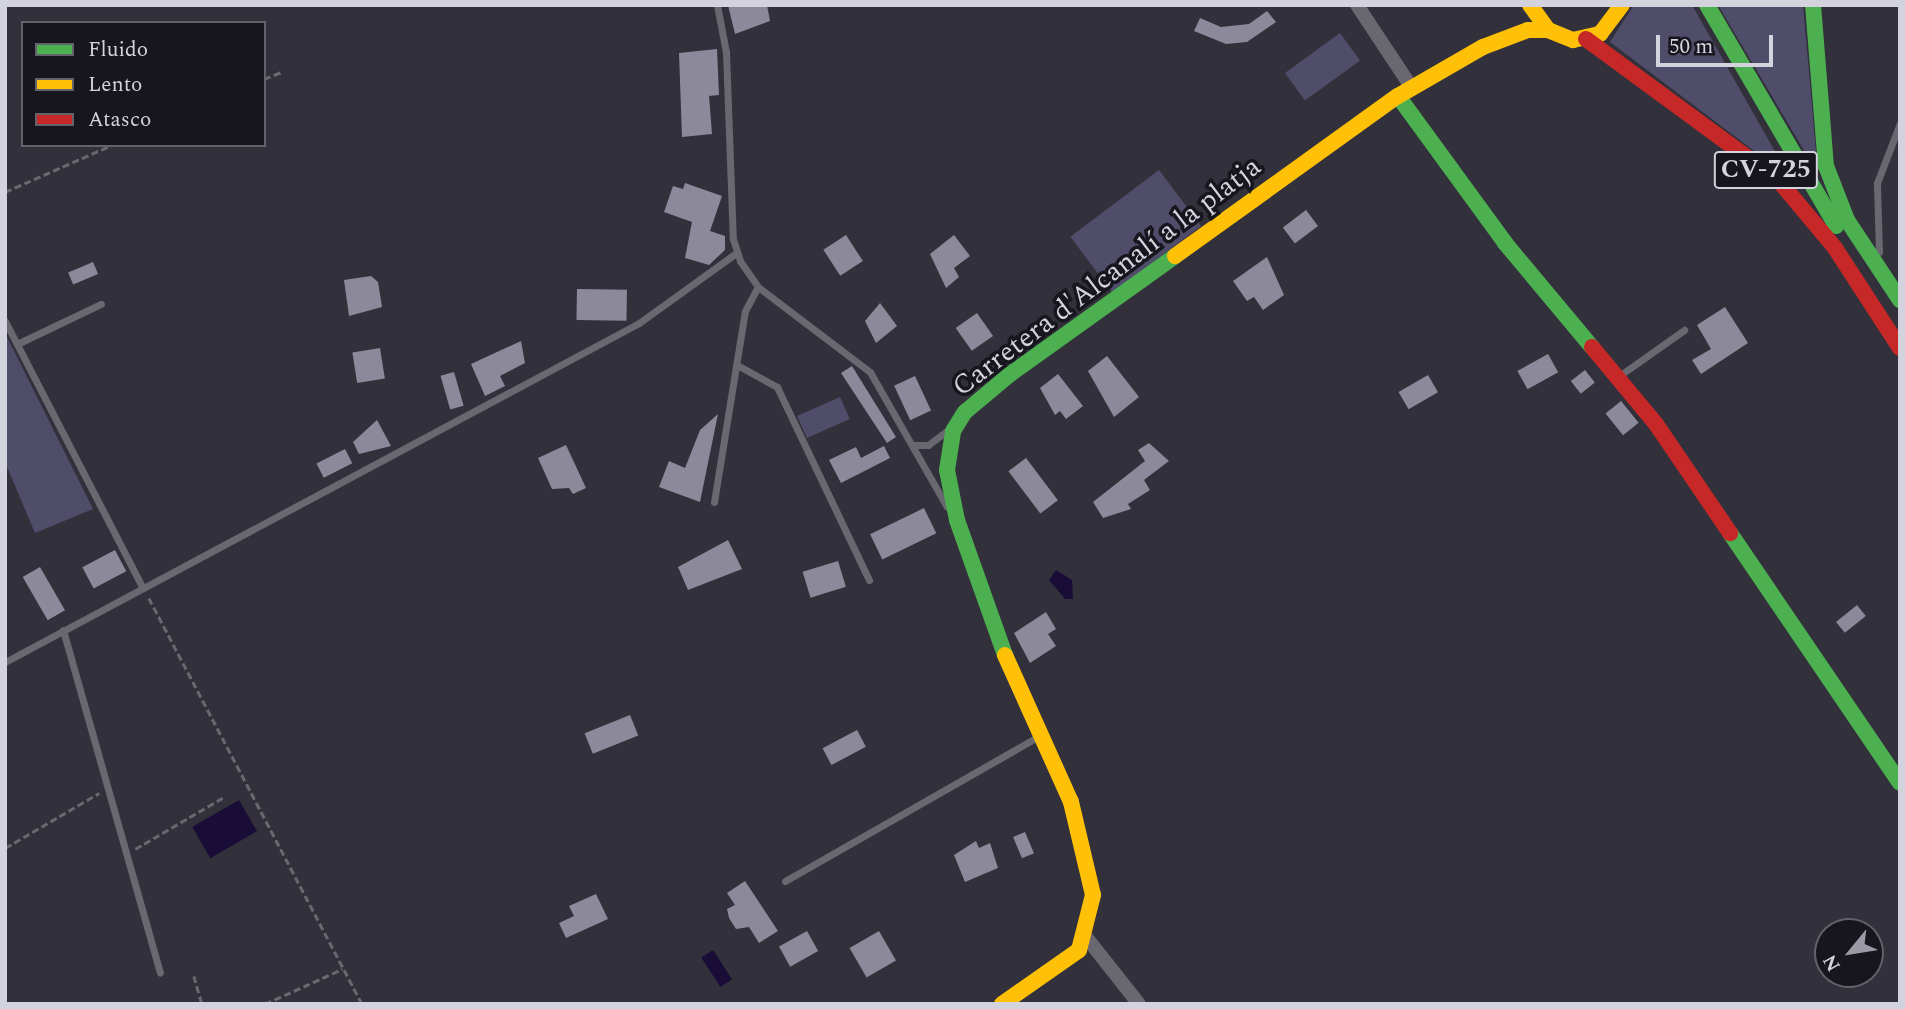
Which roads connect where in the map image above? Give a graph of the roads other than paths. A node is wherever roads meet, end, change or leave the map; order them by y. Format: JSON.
{"nodes":[{"id":1,"x":717,"y":5,"type":"edge"},
{"id":2,"x":1357,"y":5,"type":"edge"},
{"id":3,"x":1525,"y":5,"type":"edge"},
{"id":4,"x":1531,"y":5,"type":"edge"},
{"id":5,"x":1622,"y":5,"type":"edge"},
{"id":6,"x":1707,"y":5,"type":"edge"},
{"id":7,"x":1814,"y":5,"type":"edge"},
{"id":8,"x":1548,"y":30,"type":"junction"},
{"id":9,"x":1586,"y":39,"type":"junction"},
{"id":10,"x":1483,"y":47,"type":"junction"},
{"id":11,"x":1405,"y":92,"type":"junction"},
{"id":12,"x":1900,"y":123,"type":"edge"},
{"id":13,"x":736,"y":253,"type":"junction"},
{"id":14,"x":1900,"y":285,"type":"edge"},
{"id":15,"x":758,"y":288,"type":"junction"},
{"id":16,"x":1900,"y":300,"type":"edge"},
{"id":17,"x":101,"y":304,"type":"dead end"},
{"id":18,"x":5,"y":321,"type":"edge"},
{"id":19,"x":1900,"y":324,"type":"edge"},
{"id":20,"x":1684,"y":330,"type":"dead end"},
{"id":21,"x":17,"y":344,"type":"junction"},
{"id":22,"x":1900,"y":348,"type":"edge"},
{"id":23,"x":737,"y":365,"type":"junction"},
{"id":24,"x":1619,"y":377,"type":"junction"},
{"id":25,"x":965,"y":412,"type":"junction"},
{"id":26,"x":914,"y":445,"type":"junction"},
{"id":27,"x":714,"y":502,"type":"dead end"},
{"id":28,"x":966,"y":545,"type":"junction"},
{"id":29,"x":869,"y":580,"type":"dead end"},
{"id":30,"x":142,"y":586,"type":"junction"},
{"id":31,"x":63,"y":629,"type":"junction"},
{"id":32,"x":5,"y":662,"type":"edge"},
{"id":33,"x":1042,"y":733,"type":"junction"},
{"id":34,"x":1900,"y":783,"type":"edge"},
{"id":35,"x":785,"y":881,"type":"dead end"},
{"id":36,"x":1086,"y":937,"type":"junction"},
{"id":37,"x":160,"y":974,"type":"dead end"},
{"id":38,"x":1002,"y":1004,"type":"edge"},
{"id":39,"x":1139,"y":1004,"type":"edge"}],
"edges":[{"from":1,"to":13,"type":"lane"},
{"from":2,"to":11,"type":"street"},
{"from":3,"to":10,"type":"main road","name":"Carretera d'Alcanalí a la platja"},
{"from":4,"to":8,"type":"main road"},
{"from":5,"to":9,"type":"main road"},
{"from":6,"to":19,"type":"main road","number":"CV-725"},
{"from":7,"to":16,"type":"main road","number":"CV-725"},
{"from":8,"to":9,"type":"main road"},
{"from":8,"to":10,"type":"main road","name":"Carretera d'Alcanalí a la platja"},
{"from":9,"to":22,"type":"main road","number":"CV-725"},
{"from":10,"to":11,"type":"main road","name":"Carretera d'Alcanalí a la platja"},
{"from":11,"to":24,"type":"main road"},
{"from":11,"to":25,"type":"main road","name":"Carretera d'Alcanalí a la platja"},
{"from":12,"to":14,"type":"lane"},
{"from":13,"to":15,"type":"lane"},
{"from":13,"to":30,"type":"lane"},
{"from":15,"to":23,"type":"lane"},
{"from":15,"to":26,"type":"lane"},
{"from":17,"to":21,"type":"lane"},
{"from":18,"to":21,"type":"lane"},
{"from":20,"to":24,"type":"lane"},
{"from":21,"to":30,"type":"lane"},
{"from":23,"to":27,"type":"lane"},
{"from":23,"to":29,"type":"lane"},
{"from":24,"to":34,"type":"main road"},
{"from":25,"to":26,"type":"lane"},
{"from":25,"to":28,"type":"main road","name":"Carretera d'Alcanalí a la platja"},
{"from":26,"to":28,"type":"lane"},
{"from":28,"to":33,"type":"main road","name":"Carretera d'Alcanalí a la platja"},
{"from":30,"to":31,"type":"lane"},
{"from":31,"to":32,"type":"lane"},
{"from":31,"to":37,"type":"lane"},
{"from":33,"to":35,"type":"lane"},
{"from":33,"to":36,"type":"main road","name":"Carretera d'Alcanalí a la platja"},
{"from":36,"to":38,"type":"main road","name":"Carretera d'Alcanalí a la platja"},
{"from":36,"to":39,"type":"street"}]}
